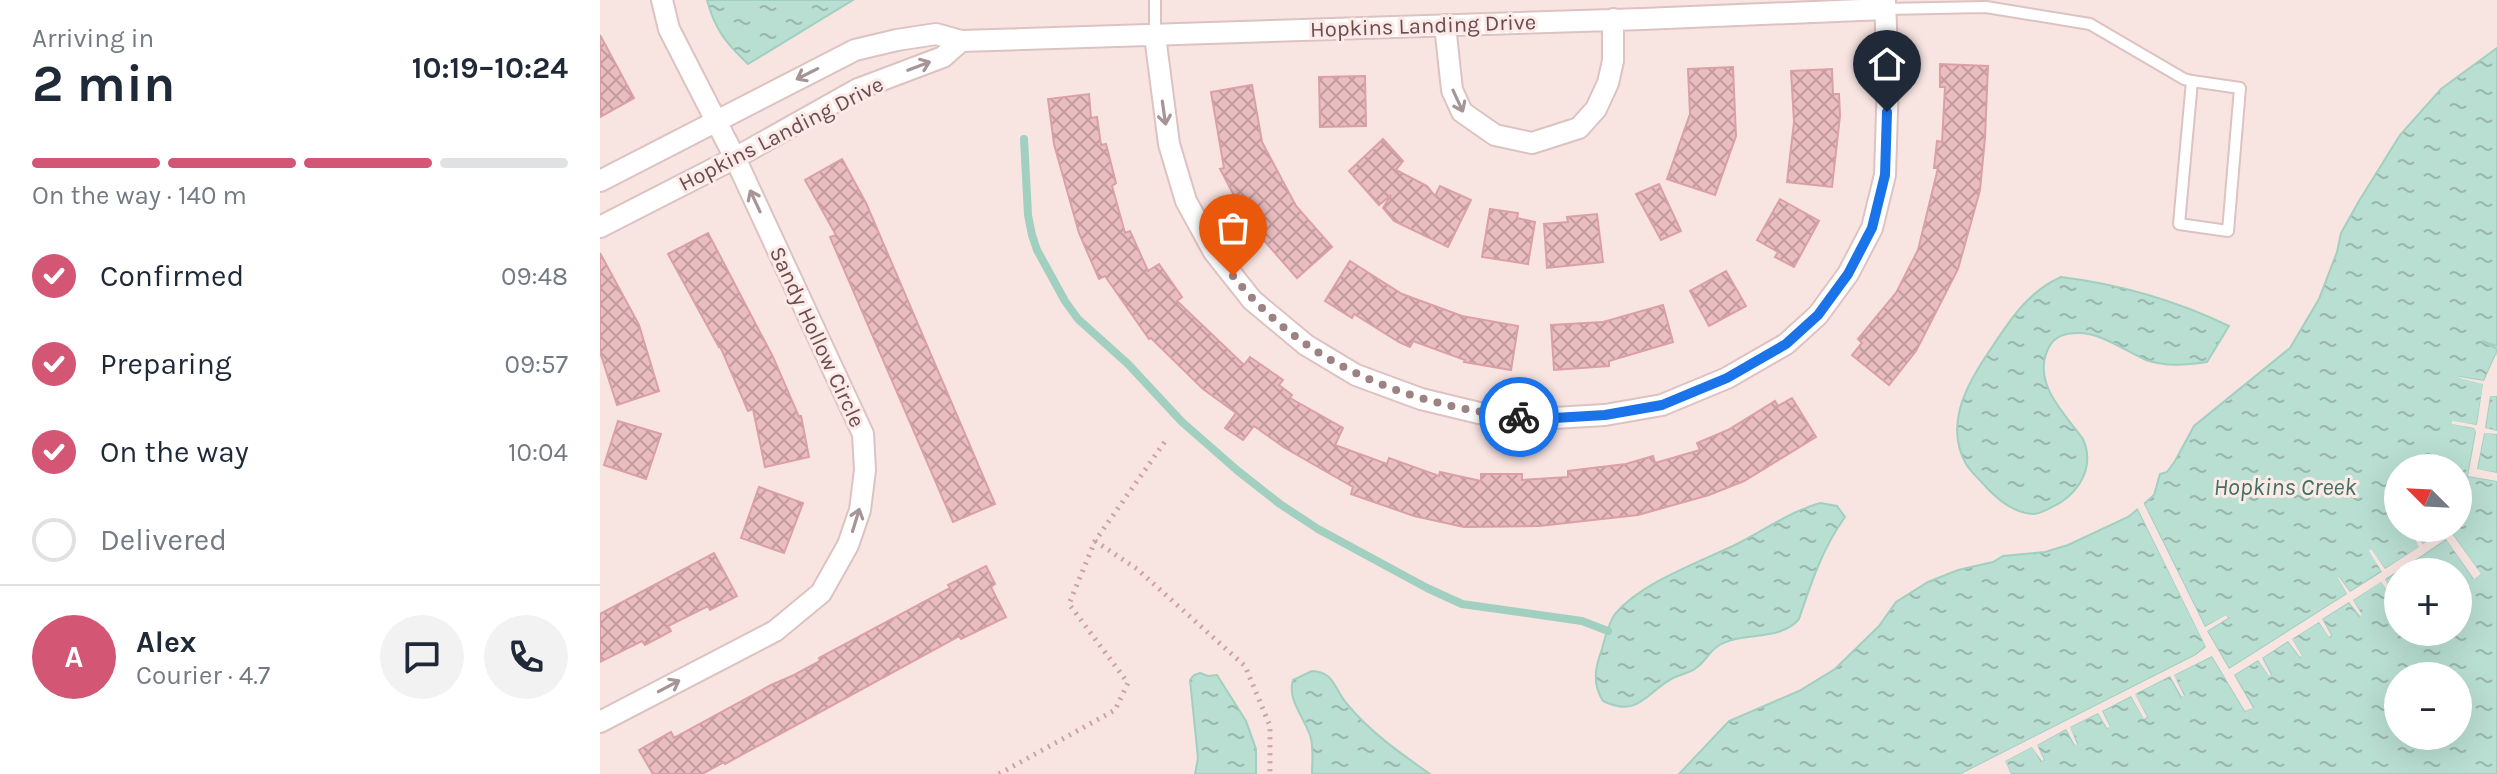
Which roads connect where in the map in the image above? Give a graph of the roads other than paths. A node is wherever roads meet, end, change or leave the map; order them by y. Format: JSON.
{"nodes":[{"id":1,"x":662,"y":0,"type":"edge"},
{"id":2,"x":1155,"y":0,"type":"edge"},
{"id":3,"x":1885,"y":5,"type":"edge"},
{"id":4,"x":1613,"y":19,"type":"junction"},
{"id":5,"x":1445,"y":25,"type":"junction"},
{"id":6,"x":1155,"y":36,"type":"junction"},
{"id":7,"x":961,"y":41,"type":"junction"},
{"id":8,"x":2192,"y":81,"type":"junction"},
{"id":9,"x":715,"y":121,"type":"junction"},
{"id":10,"x":735,"y":158,"type":"junction"},
{"id":11,"x":600,"y":181,"type":"edge"},
{"id":12,"x":600,"y":227,"type":"edge"},
{"id":13,"x":600,"y":722,"type":"edge"}],
"edges":[{"from":1,"to":9,"type":"street","name":"Sandy Hollow Circle"},
{"from":2,"to":6,"type":"lane"},
{"from":3,"to":4,"type":"street","name":"Hopkins Landing Drive"},
{"from":6,"to":3,"type":"street","one_way":true},
{"from":3,"to":8,"type":"lane"},
{"from":4,"to":5,"type":"street","name":"Hopkins Landing Drive"},
{"from":5,"to":4,"type":"street","one_way":true},
{"from":5,"to":6,"type":"street","name":"Hopkins Landing Drive"},
{"from":6,"to":7,"type":"street","name":"Hopkins Landing Drive"},
{"from":7,"to":9,"type":"street","name":"Hopkins Landing Drive","one_way":true},
{"from":10,"to":7,"type":"street","name":"Hopkins Landing Drive","one_way":true},
{"from":8,"to":8,"type":"lane"},
{"from":9,"to":10,"type":"street","name":"Sandy Hollow Circle"},
{"from":9,"to":11,"type":"street","name":"Hopkins Landing Drive"},
{"from":10,"to":12,"type":"street","name":"Hopkins Landing Drive"},
{"from":13,"to":10,"type":"street","name":"Sandy Hollow Circle","one_way":true}]}
